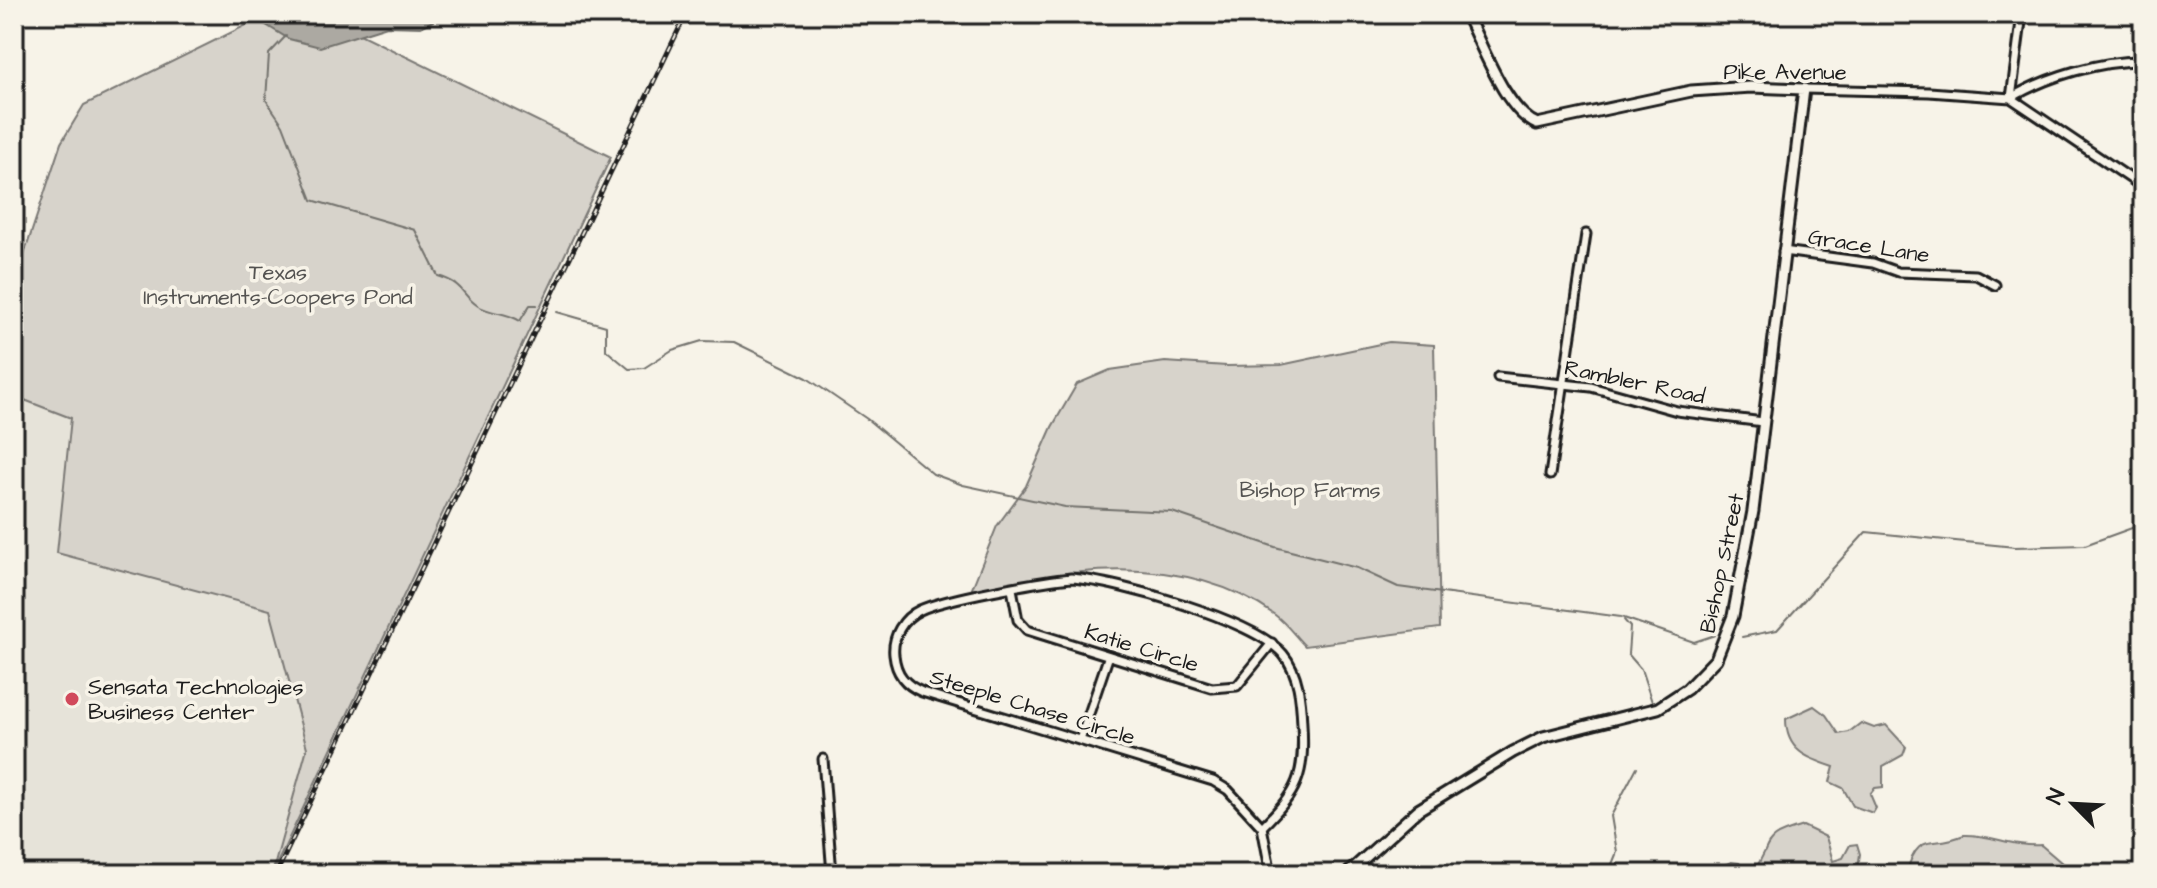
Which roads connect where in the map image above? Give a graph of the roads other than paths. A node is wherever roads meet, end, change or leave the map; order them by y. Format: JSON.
{"nodes":[{"id":1,"x":1466,"y":14,"type":"edge"},
{"id":2,"x":2022,"y":14,"type":"edge"},
{"id":3,"x":2143,"y":61,"type":"edge"},
{"id":4,"x":1804,"y":89,"type":"junction"},
{"id":5,"x":2011,"y":98,"type":"junction"},
{"id":6,"x":2143,"y":187,"type":"edge"},
{"id":7,"x":1586,"y":234,"type":"dead end"},
{"id":8,"x":1783,"y":251,"type":"junction"},
{"id":9,"x":1995,"y":285,"type":"dead end"},
{"id":10,"x":1498,"y":377,"type":"dead end"},
{"id":11,"x":1562,"y":382,"type":"junction"},
{"id":12,"x":1763,"y":422,"type":"junction"},
{"id":13,"x":1550,"y":475,"type":"dead end"},
{"id":14,"x":1012,"y":589,"type":"junction"},
{"id":15,"x":1272,"y":643,"type":"junction"},
{"id":16,"x":1108,"y":658,"type":"junction"},
{"id":17,"x":1080,"y":740,"type":"junction"},
{"id":18,"x":823,"y":759,"type":"dead end"},
{"id":19,"x":1262,"y":827,"type":"junction"},
{"id":20,"x":832,"y":874,"type":"edge"},
{"id":21,"x":1271,"y":874,"type":"edge"},
{"id":22,"x":1347,"y":874,"type":"edge"}],
"edges":[{"from":1,"to":4,"type":"street","name":"Pike Avenue"},
{"from":2,"to":5,"type":"street"},
{"from":3,"to":5,"type":"street"},
{"from":4,"to":5,"type":"street","name":"Pike Avenue"},
{"from":4,"to":8,"type":"street","name":"Bishop Street"},
{"from":5,"to":6,"type":"street","name":"Pike Avenue"},
{"from":7,"to":11,"type":"street"},
{"from":8,"to":9,"type":"street","name":"Grace Lane"},
{"from":8,"to":12,"type":"street","name":"Bishop Street"},
{"from":10,"to":11,"type":"street","name":"Rambler Road"},
{"from":11,"to":12,"type":"street","name":"Rambler Road"},
{"from":11,"to":13,"type":"street"},
{"from":12,"to":22,"type":"street","name":"Bishop Street"},
{"from":14,"to":15,"type":"street","name":"Steeple Chase Circle"},
{"from":14,"to":16,"type":"street","name":"Katie Circle"},
{"from":14,"to":17,"type":"street","name":"Steeple Chase Circle"},
{"from":15,"to":16,"type":"street","name":"Katie Circle"},
{"from":15,"to":19,"type":"street","name":"Steeple Chase Circle"},
{"from":16,"to":17,"type":"street"},
{"from":17,"to":19,"type":"street","name":"Steeple Chase Circle"},
{"from":18,"to":20,"type":"street"},
{"from":19,"to":21,"type":"street"}]}
